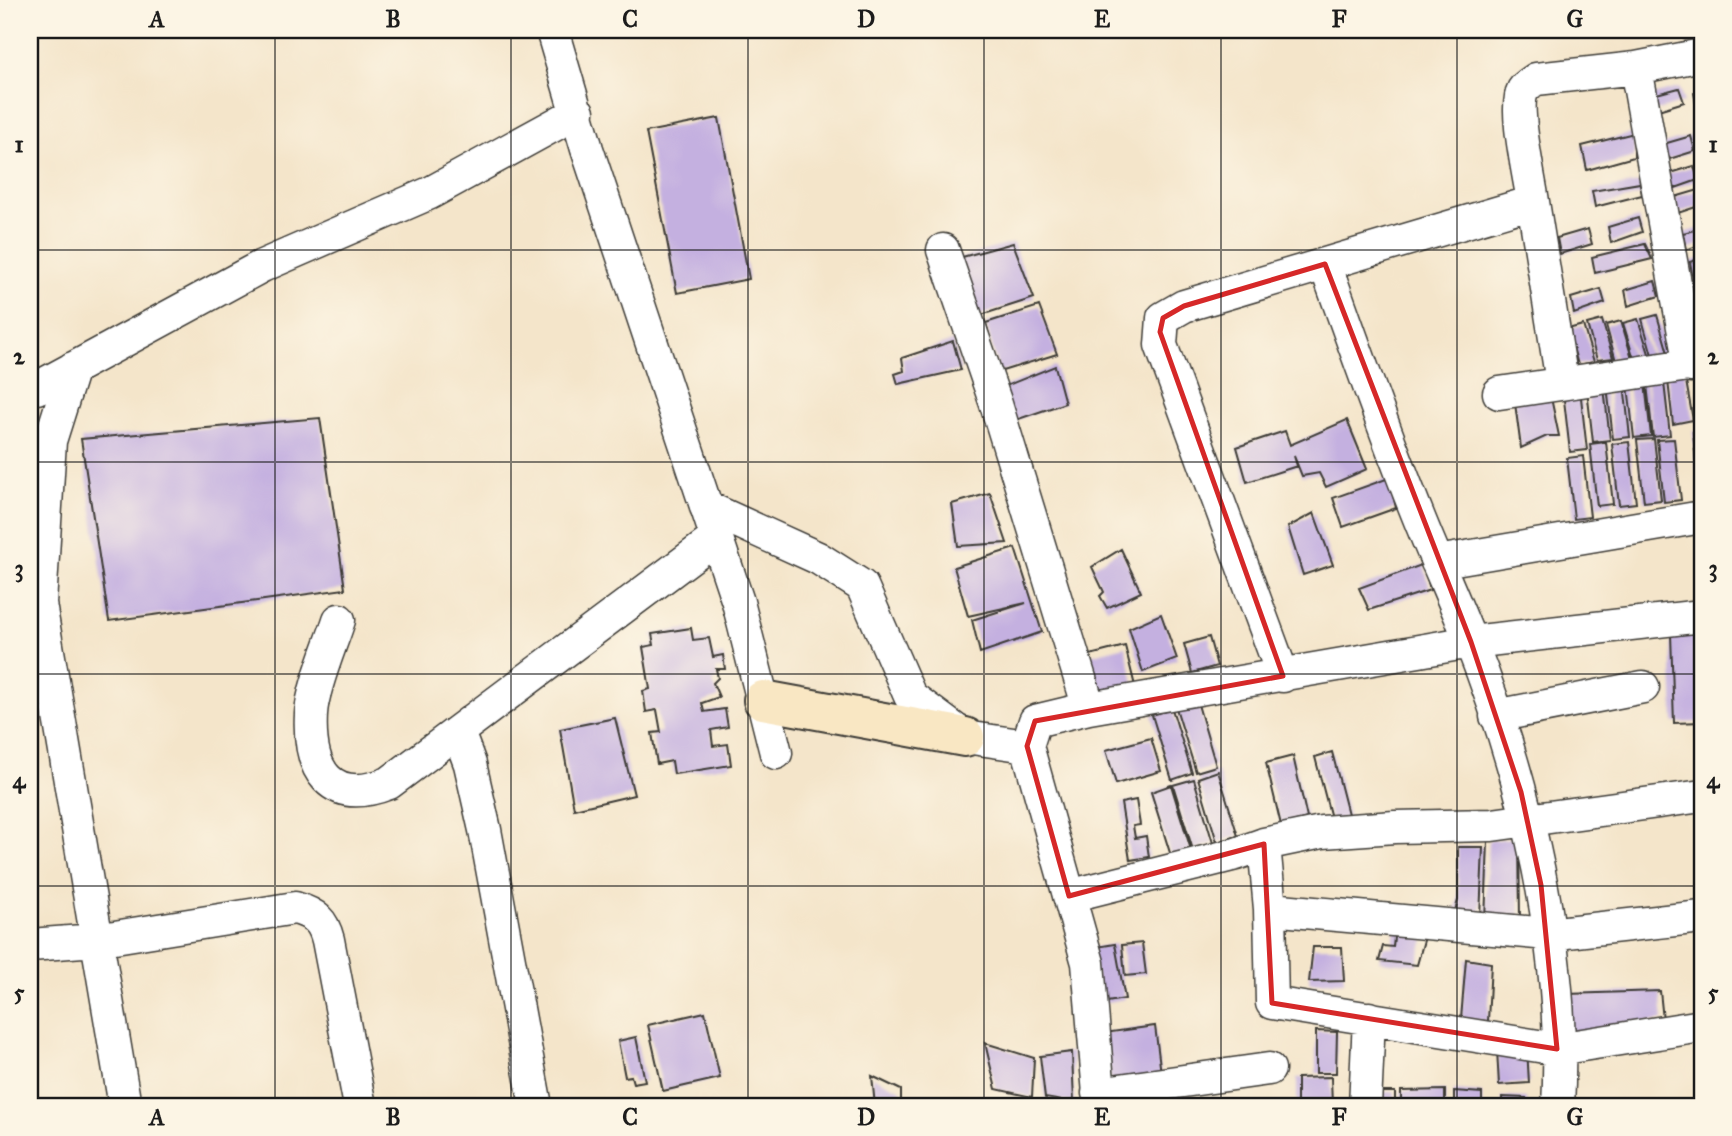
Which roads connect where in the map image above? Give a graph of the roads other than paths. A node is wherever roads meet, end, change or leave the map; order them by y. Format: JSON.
{"nodes":[{"id":1,"x":552,"y":30,"type":"edge"},
{"id":2,"x":1702,"y":55,"type":"edge"},
{"id":3,"x":1636,"y":68,"type":"junction"},
{"id":4,"x":578,"y":113,"type":"junction"},
{"id":5,"x":1533,"y":202,"type":"junction"},
{"id":6,"x":943,"y":250,"type":"dead end"},
{"id":7,"x":1325,"y":264,"type":"junction"},
{"id":8,"x":1696,"y":365,"type":"edge"},
{"id":9,"x":73,"y":368,"type":"junction"},
{"id":10,"x":30,"y":382,"type":"edge"},
{"id":11,"x":1562,"y":382,"type":"junction"},
{"id":12,"x":1499,"y":393,"type":"dead end"},
{"id":13,"x":706,"y":507,"type":"junction"},
{"id":14,"x":1702,"y":517,"type":"edge"},
{"id":15,"x":716,"y":538,"type":"junction"},
{"id":16,"x":1437,"y":562,"type":"junction"},
{"id":17,"x":1702,"y":616,"type":"edge"},
{"id":18,"x":339,"y":620,"type":"dead end"},
{"id":19,"x":1471,"y":642,"type":"junction"},
{"id":20,"x":1283,"y":676,"type":"junction"},
{"id":21,"x":1643,"y":687,"type":"dead end"},
{"id":22,"x":763,"y":700,"type":"junction"},
{"id":23,"x":1089,"y":708,"type":"junction"},
{"id":24,"x":1496,"y":716,"type":"junction"},
{"id":25,"x":458,"y":732,"type":"junction"},
{"id":26,"x":965,"y":737,"type":"junction"},
{"id":27,"x":1027,"y":746,"type":"junction"},
{"id":28,"x":776,"y":753,"type":"dead end"},
{"id":29,"x":1702,"y":796,"type":"edge"},
{"id":30,"x":1528,"y":821,"type":"junction"},
{"id":31,"x":1264,"y":844,"type":"junction"},
{"id":32,"x":1069,"y":896,"type":"junction"},
{"id":33,"x":1270,"y":909,"type":"junction"},
{"id":34,"x":1702,"y":916,"type":"edge"},
{"id":35,"x":1548,"y":934,"type":"junction"},
{"id":36,"x":96,"y":940,"type":"junction"},
{"id":37,"x":30,"y":945,"type":"edge"},
{"id":38,"x":1369,"y":1018,"type":"junction"},
{"id":39,"x":1702,"y":1026,"type":"edge"},
{"id":40,"x":1557,"y":1049,"type":"junction"},
{"id":41,"x":1269,"y":1069,"type":"dead end"},
{"id":42,"x":1099,"y":1099,"type":"edge"},
{"id":43,"x":125,"y":1106,"type":"edge"},
{"id":44,"x":360,"y":1106,"type":"edge"},
{"id":45,"x":536,"y":1106,"type":"edge"},
{"id":46,"x":1365,"y":1106,"type":"edge"},
{"id":47,"x":1558,"y":1106,"type":"edge"}],
"edges":[{"from":1,"to":4,"type":"street"},
{"from":2,"to":3,"type":"street"},
{"from":3,"to":5,"type":"street"},
{"from":3,"to":8,"type":"street"},
{"from":4,"to":9,"type":"street"},
{"from":4,"to":13,"type":"street"},
{"from":5,"to":7,"type":"street"},
{"from":5,"to":11,"type":"street"},
{"from":6,"to":23,"type":"street"},
{"from":7,"to":16,"type":"street"},
{"from":7,"to":20,"type":"street"},
{"from":8,"to":11,"type":"street"},
{"from":9,"to":10,"type":"street"},
{"from":9,"to":36,"type":"street"},
{"from":11,"to":12,"type":"street"},
{"from":13,"to":15,"type":"street"},
{"from":13,"to":26,"type":"street"},
{"from":14,"to":16,"type":"street"},
{"from":15,"to":22,"type":"street"},
{"from":15,"to":25,"type":"street"},
{"from":16,"to":19,"type":"street"},
{"from":17,"to":19,"type":"street"},
{"from":18,"to":25,"type":"street"},
{"from":19,"to":20,"type":"street"},
{"from":19,"to":24,"type":"street"},
{"from":20,"to":23,"type":"street"},
{"from":21,"to":24,"type":"street"},
{"from":22,"to":26,"type":"main road"},
{"from":22,"to":28,"type":"street"},
{"from":23,"to":27,"type":"street"},
{"from":24,"to":30,"type":"street"},
{"from":25,"to":45,"type":"street"},
{"from":26,"to":27,"type":"street"},
{"from":27,"to":32,"type":"street"},
{"from":29,"to":30,"type":"street"},
{"from":30,"to":31,"type":"street"},
{"from":30,"to":35,"type":"street"},
{"from":31,"to":32,"type":"street"},
{"from":31,"to":33,"type":"street"},
{"from":32,"to":42,"type":"street"},
{"from":33,"to":35,"type":"street"},
{"from":33,"to":38,"type":"street"},
{"from":34,"to":35,"type":"street"},
{"from":35,"to":40,"type":"street"},
{"from":36,"to":37,"type":"street"},
{"from":36,"to":43,"type":"street"},
{"from":36,"to":44,"type":"street"},
{"from":38,"to":40,"type":"street"},
{"from":38,"to":46,"type":"street"},
{"from":39,"to":40,"type":"street"},
{"from":40,"to":47,"type":"street"},
{"from":41,"to":42,"type":"street"}]}
